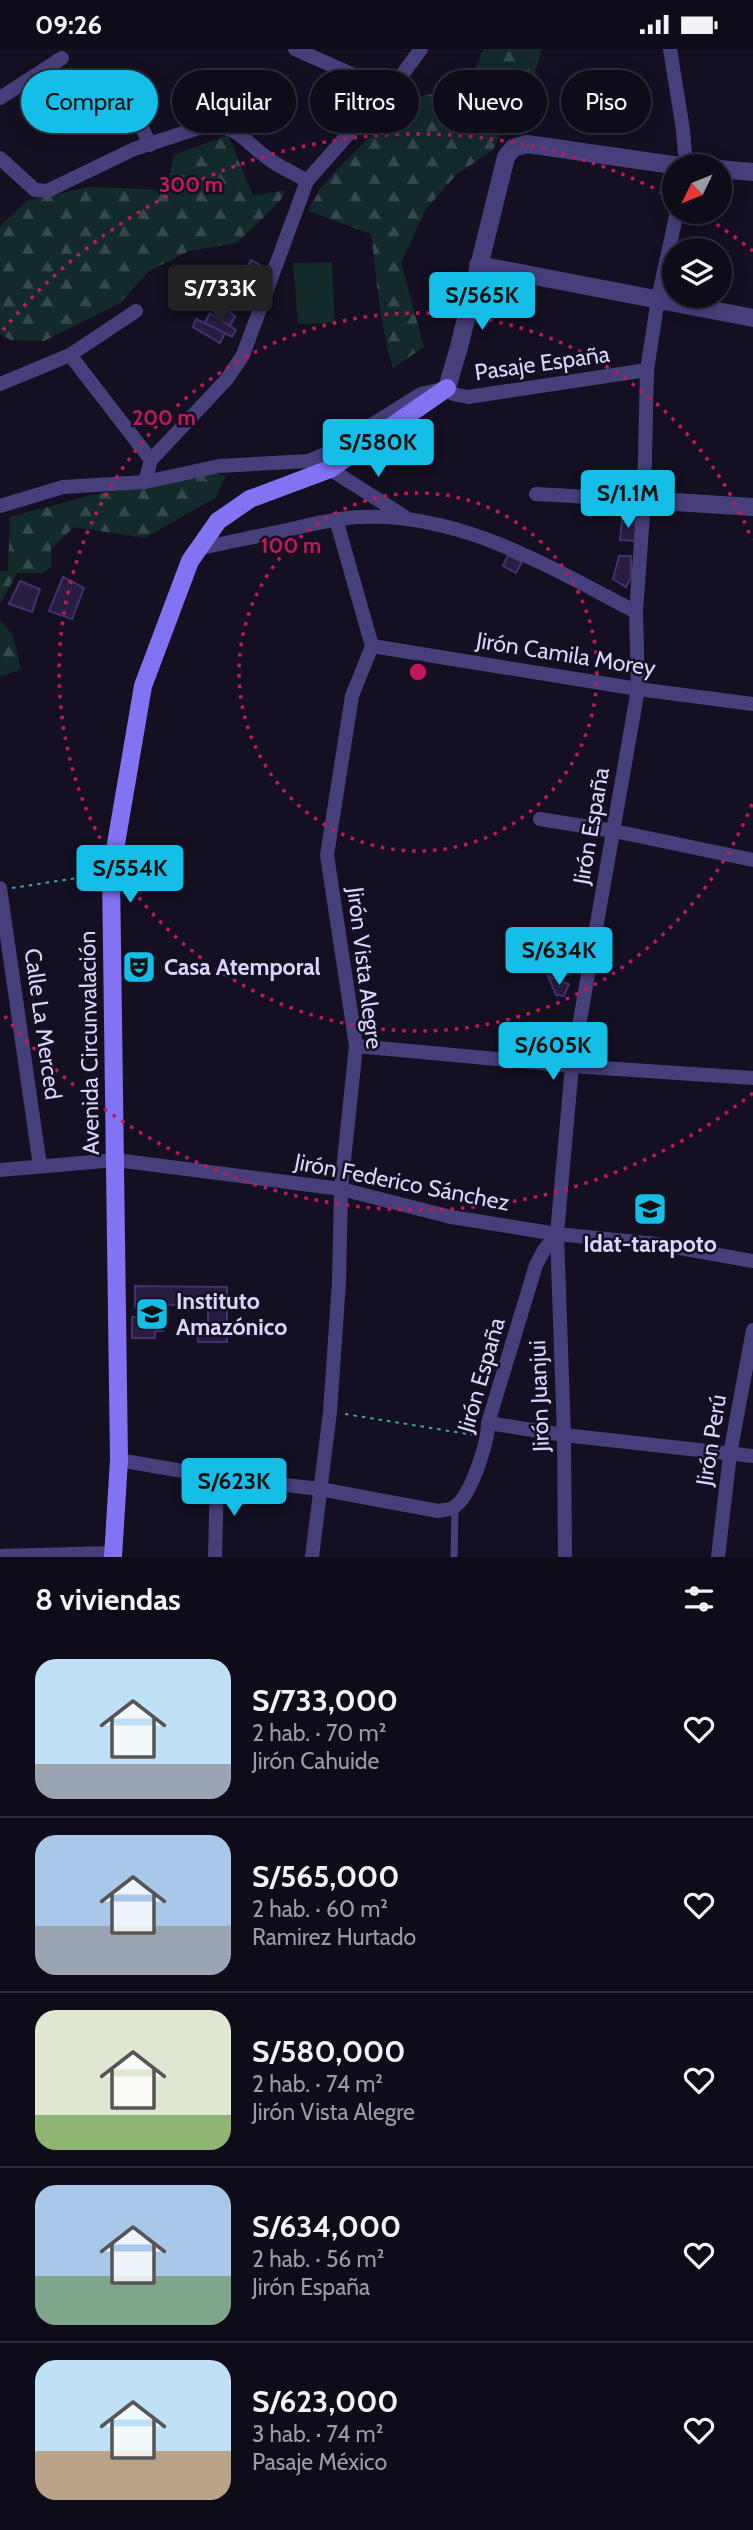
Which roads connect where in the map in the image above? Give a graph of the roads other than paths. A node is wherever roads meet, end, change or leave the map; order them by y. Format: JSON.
{"nodes":[{"id":1,"x":295,"y":49,"type":"edge"},
{"id":2,"x":421,"y":49,"type":"edge"},
{"id":3,"x":670,"y":49,"type":"edge"},
{"id":4,"x":62,"y":58,"type":"dead end"},
{"id":5,"x":342,"y":70,"type":"edge"},
{"id":6,"x":406,"y":70,"type":"edge"},
{"id":7,"x":0,"y":98,"type":"edge"},
{"id":8,"x":144,"y":133,"type":"edge"},
{"id":9,"x":351,"y":133,"type":"edge"},
{"id":10,"x":150,"y":145,"type":"junction"},
{"id":11,"x":685,"y":154,"type":"edge"},
{"id":12,"x":0,"y":158,"type":"edge"},
{"id":13,"x":662,"y":163,"type":"edge"},
{"id":14,"x":732,"y":170,"type":"edge"},
{"id":15,"x":753,"y":171,"type":"edge"},
{"id":16,"x":307,"y":181,"type":"junction"},
{"id":17,"x":674,"y":224,"type":"edge"},
{"id":18,"x":478,"y":265,"type":"junction"},
{"id":19,"x":658,"y":299,"type":"junction"},
{"id":20,"x":136,"y":311,"type":"dead end"},
{"id":21,"x":753,"y":318,"type":"edge"},
{"id":22,"x":70,"y":355,"type":"junction"},
{"id":23,"x":647,"y":370,"type":"junction"},
{"id":24,"x":0,"y":384,"type":"edge"},
{"id":25,"x":447,"y":388,"type":"junction"},
{"id":26,"x":151,"y":460,"type":"junction"},
{"id":27,"x":330,"y":469,"type":"junction"},
{"id":28,"x":145,"y":482,"type":"junction"},
{"id":29,"x":536,"y":494,"type":"dead end"},
{"id":30,"x":644,"y":500,"type":"junction"},
{"id":31,"x":0,"y":506,"type":"edge"},
{"id":32,"x":753,"y":507,"type":"edge"},
{"id":33,"x":407,"y":518,"type":"junction"},
{"id":34,"x":336,"y":519,"type":"junction"},
{"id":35,"x":197,"y":549,"type":"junction"},
{"id":36,"x":636,"y":612,"type":"junction"},
{"id":37,"x":372,"y":646,"type":"junction"},
{"id":38,"x":638,"y":689,"type":"junction"},
{"id":39,"x":753,"y":704,"type":"edge"},
{"id":40,"x":540,"y":819,"type":"dead end"},
{"id":41,"x":614,"y":831,"type":"junction"},
{"id":42,"x":753,"y":860,"type":"edge"},
{"id":43,"x":0,"y":889,"type":"edge"},
{"id":44,"x":356,"y":1046,"type":"junction"},
{"id":45,"x":572,"y":1066,"type":"junction"},
{"id":46,"x":753,"y":1078,"type":"edge"},
{"id":47,"x":116,"y":1160,"type":"junction"},
{"id":48,"x":40,"y":1166,"type":"junction"},
{"id":49,"x":0,"y":1170,"type":"edge"},
{"id":50,"x":341,"y":1189,"type":"junction"},
{"id":51,"x":557,"y":1234,"type":"junction"},
{"id":52,"x":753,"y":1261,"type":"edge"},
{"id":53,"x":753,"y":1330,"type":"edge"},
{"id":54,"x":488,"y":1430,"type":"junction"},
{"id":55,"x":564,"y":1435,"type":"junction"},
{"id":56,"x":730,"y":1454,"type":"junction"},
{"id":57,"x":753,"y":1456,"type":"edge"},
{"id":58,"x":119,"y":1460,"type":"junction"},
{"id":59,"x":217,"y":1477,"type":"junction"},
{"id":60,"x":320,"y":1489,"type":"junction"},
{"id":61,"x":455,"y":1507,"type":"junction"},
{"id":62,"x":113,"y":1555,"type":"edge"},
{"id":63,"x":0,"y":1556,"type":"edge"},
{"id":64,"x":215,"y":1557,"type":"edge"},
{"id":65,"x":312,"y":1557,"type":"edge"},
{"id":66,"x":454,"y":1557,"type":"edge"},
{"id":67,"x":565,"y":1557,"type":"edge"},
{"id":68,"x":718,"y":1557,"type":"edge"}],
"edges":[{"from":1,"to":5,"type":"street"},
{"from":2,"to":6,"type":"street"},
{"from":3,"to":11,"type":"street"},
{"from":4,"to":7,"type":"street"},
{"from":8,"to":10,"type":"street"},
{"from":9,"to":16,"type":"street"},
{"from":10,"to":12,"type":"street"},
{"from":10,"to":16,"type":"street"},
{"from":13,"to":18,"type":"street"},
{"from":14,"to":15,"type":"street"},
{"from":16,"to":26,"type":"street"},
{"from":17,"to":19,"type":"street","name":"Jirón España"},
{"from":18,"to":19,"type":"street"},
{"from":18,"to":25,"type":"street"},
{"from":19,"to":21,"type":"street"},
{"from":19,"to":23,"type":"street","name":"Jirón España"},
{"from":20,"to":22,"type":"street"},
{"from":22,"to":24,"type":"street"},
{"from":22,"to":26,"type":"street"},
{"from":23,"to":25,"type":"street","name":"Pasaje España"},
{"from":23,"to":30,"type":"street","name":"Jirón España"},
{"from":25,"to":27,"type":"main road","name":"Avenida Circunvalación"},
{"from":25,"to":28,"type":"street"},
{"from":26,"to":28,"type":"street"},
{"from":27,"to":33,"type":"street"},
{"from":27,"to":35,"type":"main road","name":"Avenida Circunvalación"},
{"from":28,"to":31,"type":"street"},
{"from":29,"to":30,"type":"street"},
{"from":30,"to":32,"type":"street"},
{"from":30,"to":36,"type":"street","name":"Jirón España"},
{"from":33,"to":34,"type":"street"},
{"from":33,"to":36,"type":"street"},
{"from":34,"to":35,"type":"street"},
{"from":34,"to":37,"type":"street"},
{"from":35,"to":47,"type":"main road","name":"Avenida Circunvalación"},
{"from":36,"to":38,"type":"street","name":"Jirón España"},
{"from":37,"to":38,"type":"street","name":"Jirón Camila Morey"},
{"from":37,"to":44,"type":"street","name":"Jirón Vista Alegre"},
{"from":38,"to":39,"type":"street","name":"Jirón Camila Morey"},
{"from":38,"to":41,"type":"street","name":"Jirón España"},
{"from":40,"to":41,"type":"street"},
{"from":41,"to":42,"type":"street"},
{"from":41,"to":45,"type":"street","name":"Jirón España"},
{"from":43,"to":48,"type":"street","name":"Calle La Merced"},
{"from":44,"to":45,"type":"street"},
{"from":44,"to":50,"type":"street","name":"Jirón Vista Alegre"},
{"from":45,"to":46,"type":"street"},
{"from":45,"to":51,"type":"street","name":"Jirón España"},
{"from":47,"to":48,"type":"street","name":"Jirón Federico Sánchez"},
{"from":47,"to":50,"type":"street","name":"Jirón Federico Sánchez"},
{"from":47,"to":58,"type":"main road","name":"Avenida Circunvalación"},
{"from":48,"to":49,"type":"street","name":"Jirón Federico Sánchez"},
{"from":50,"to":51,"type":"street","name":"Jirón Federico Sánchez"},
{"from":50,"to":60,"type":"street","name":"Jirón Vista Alegre"},
{"from":51,"to":52,"type":"street","name":"Jirón Federico Sánchez"},
{"from":51,"to":54,"type":"street","name":"Jirón España"},
{"from":51,"to":55,"type":"street","name":"Jirón Juanjui"},
{"from":53,"to":56,"type":"street","name":"Jirón Perú"},
{"from":54,"to":55,"type":"street"},
{"from":54,"to":61,"type":"street","name":"Jirón España"},
{"from":55,"to":56,"type":"street"},
{"from":55,"to":67,"type":"street","name":"Jirón Juanjui"},
{"from":56,"to":57,"type":"street"},
{"from":56,"to":68,"type":"street","name":"Jirón Perú"},
{"from":58,"to":59,"type":"street"},
{"from":58,"to":62,"type":"main road","name":"Avenida Circunvalación"},
{"from":59,"to":60,"type":"street"},
{"from":59,"to":64,"type":"street"},
{"from":60,"to":61,"type":"street"},
{"from":60,"to":65,"type":"street","name":"Jirón Vista Alegre"},
{"from":61,"to":66,"type":"lane"},
{"from":62,"to":63,"type":"street"}]}
